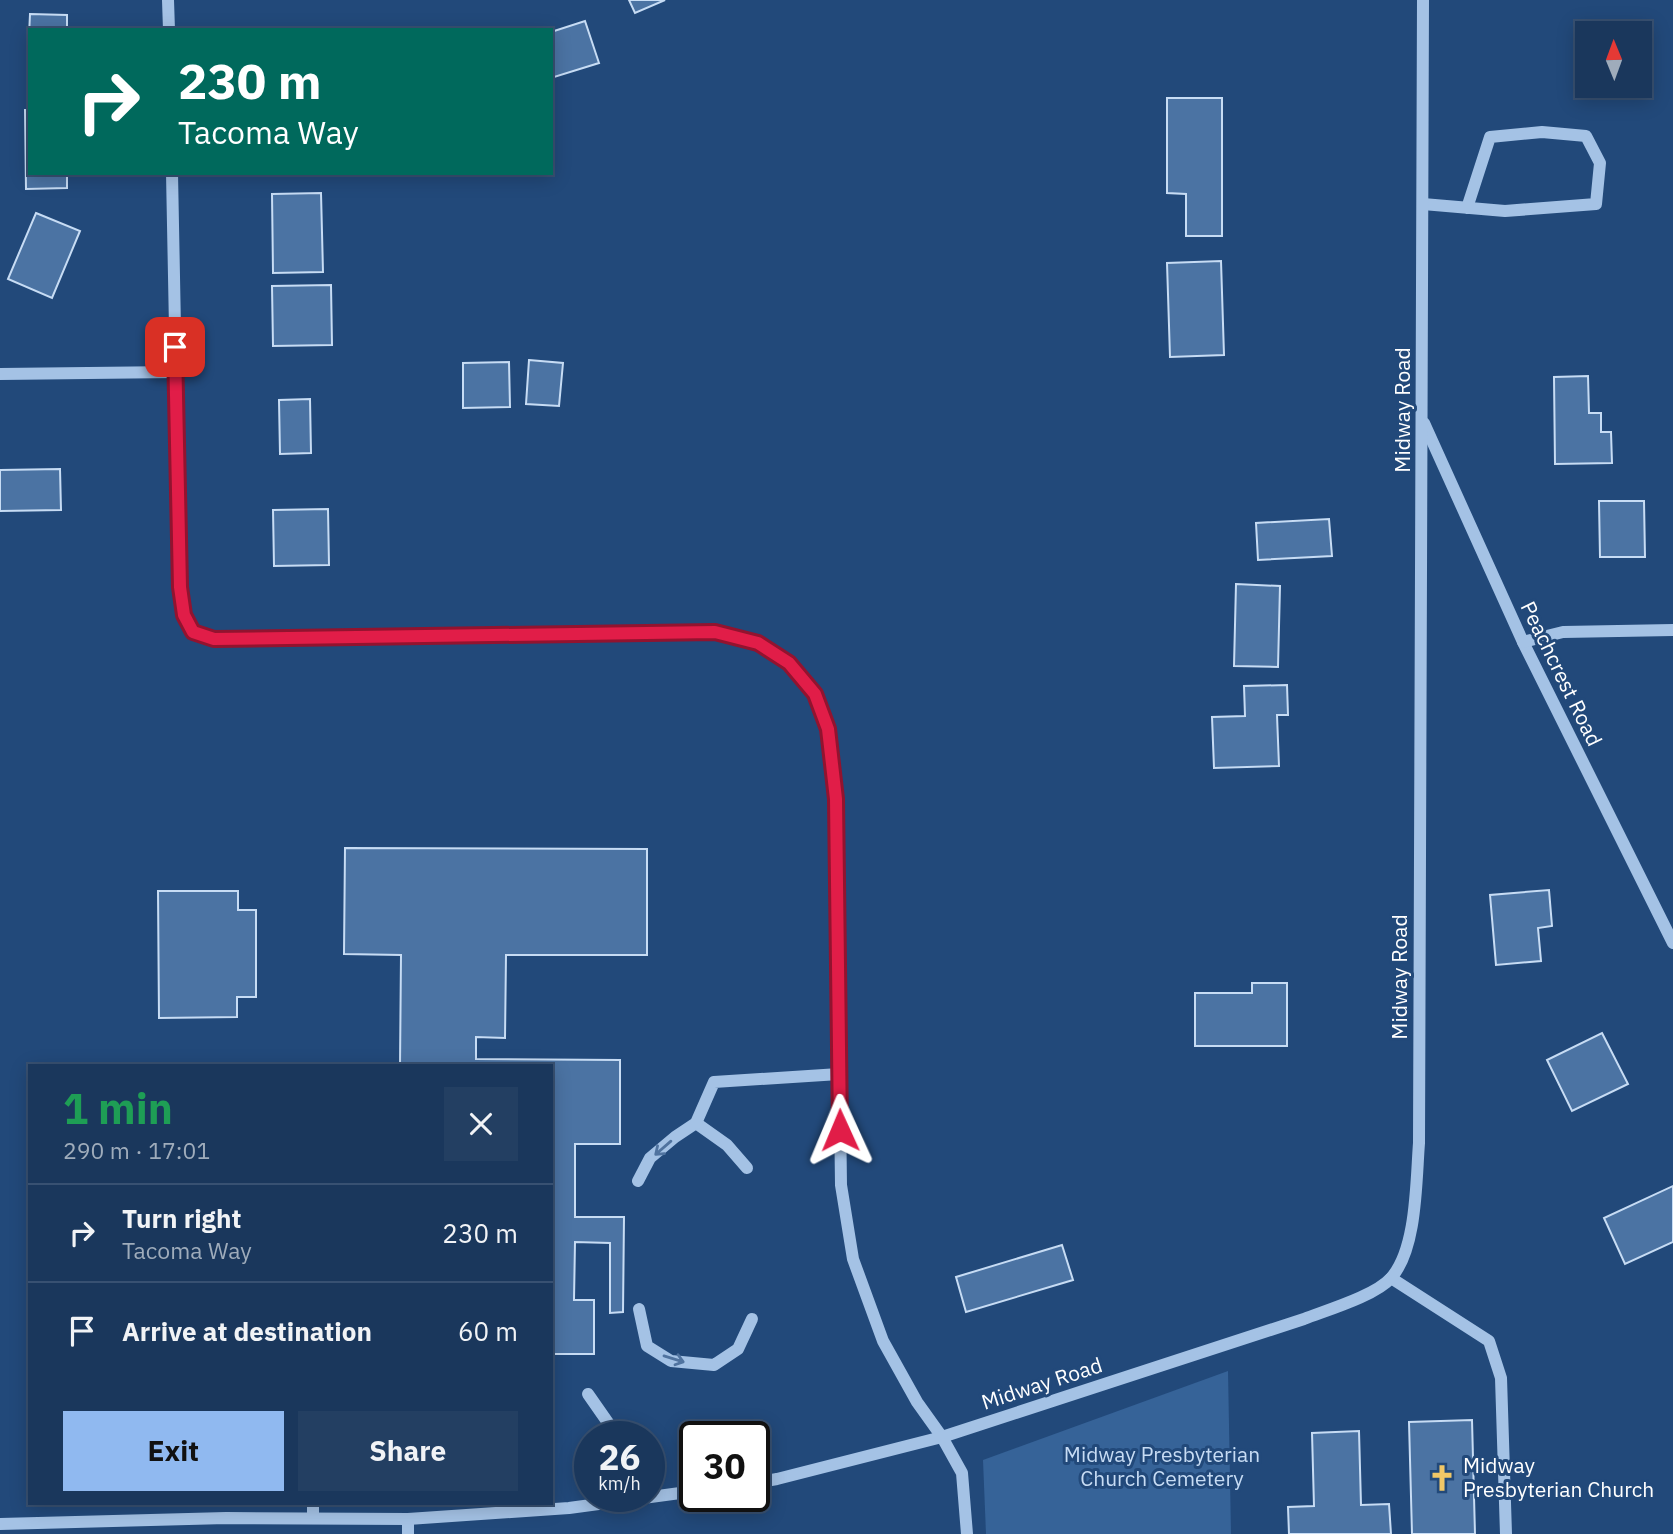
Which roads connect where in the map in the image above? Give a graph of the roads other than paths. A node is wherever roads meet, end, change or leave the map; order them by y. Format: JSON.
{"nodes":[{"id":1,"x":168,"y":0,"type":"edge"},
{"id":2,"x":1423,"y":0,"type":"edge"},
{"id":3,"x":169,"y":28,"type":"edge"},
{"id":4,"x":172,"y":175,"type":"edge"},
{"id":5,"x":1423,"y":204,"type":"junction"},
{"id":6,"x":1467,"y":208,"type":"junction"},
{"id":7,"x":176,"y":372,"type":"junction"},
{"id":8,"x":0,"y":374,"type":"edge"},
{"id":9,"x":1422,"y":419,"type":"junction"},
{"id":10,"x":1673,"y":630,"type":"edge"},
{"id":11,"x":1522,"y":642,"type":"junction"},
{"id":12,"x":1673,"y":943,"type":"edge"},
{"id":13,"x":839,"y":1074,"type":"junction"},
{"id":14,"x":696,"y":1123,"type":"junction"},
{"id":15,"x":747,"y":1168,"type":"dead end"},
{"id":16,"x":638,"y":1181,"type":"dead end"},
{"id":17,"x":1391,"y":1278,"type":"junction"},
{"id":18,"x":639,"y":1309,"type":"dead end"},
{"id":19,"x":752,"y":1320,"type":"dead end"},
{"id":20,"x":588,"y":1394,"type":"dead end"},
{"id":21,"x":607,"y":1421,"type":"edge"},
{"id":22,"x":942,"y":1437,"type":"junction"},
{"id":23,"x":770,"y":1480,"type":"edge"},
{"id":24,"x":313,"y":1505,"type":"edge"},
{"id":25,"x":574,"y":1507,"type":"edge"},
{"id":26,"x":313,"y":1518,"type":"junction"},
{"id":27,"x":408,"y":1519,"type":"junction"},
{"id":28,"x":0,"y":1524,"type":"edge"},
{"id":29,"x":408,"y":1534,"type":"edge"},
{"id":30,"x":967,"y":1534,"type":"edge"},
{"id":31,"x":1507,"y":1534,"type":"edge"}],
"edges":[{"from":1,"to":3,"type":"street"},
{"from":2,"to":5,"type":"street","name":"Midway Road"},
{"from":4,"to":7,"type":"street"},
{"from":5,"to":6,"type":"street"},
{"from":5,"to":9,"type":"street","name":"Midway Road"},
{"from":6,"to":6,"type":"street"},
{"from":7,"to":8,"type":"street"},
{"from":7,"to":13,"type":"street"},
{"from":9,"to":11,"type":"street","name":"Peachcrest Road"},
{"from":9,"to":17,"type":"street","name":"Midway Road"},
{"from":10,"to":11,"type":"street"},
{"from":11,"to":12,"type":"street","name":"Peachcrest Road"},
{"from":13,"to":14,"type":"street"},
{"from":13,"to":22,"type":"street"},
{"from":14,"to":15,"type":"street"},
{"from":14,"to":16,"type":"street","one_way":true},
{"from":17,"to":22,"type":"street","name":"Midway Road"},
{"from":17,"to":31,"type":"street"},
{"from":18,"to":19,"type":"street","one_way":true},
{"from":20,"to":21,"type":"street"},
{"from":22,"to":23,"type":"street","name":"Midway Road"},
{"from":22,"to":30,"type":"street"},
{"from":24,"to":26,"type":"street"},
{"from":25,"to":27,"type":"street"},
{"from":26,"to":27,"type":"street"},
{"from":26,"to":28,"type":"street"},
{"from":27,"to":29,"type":"street"}]}
